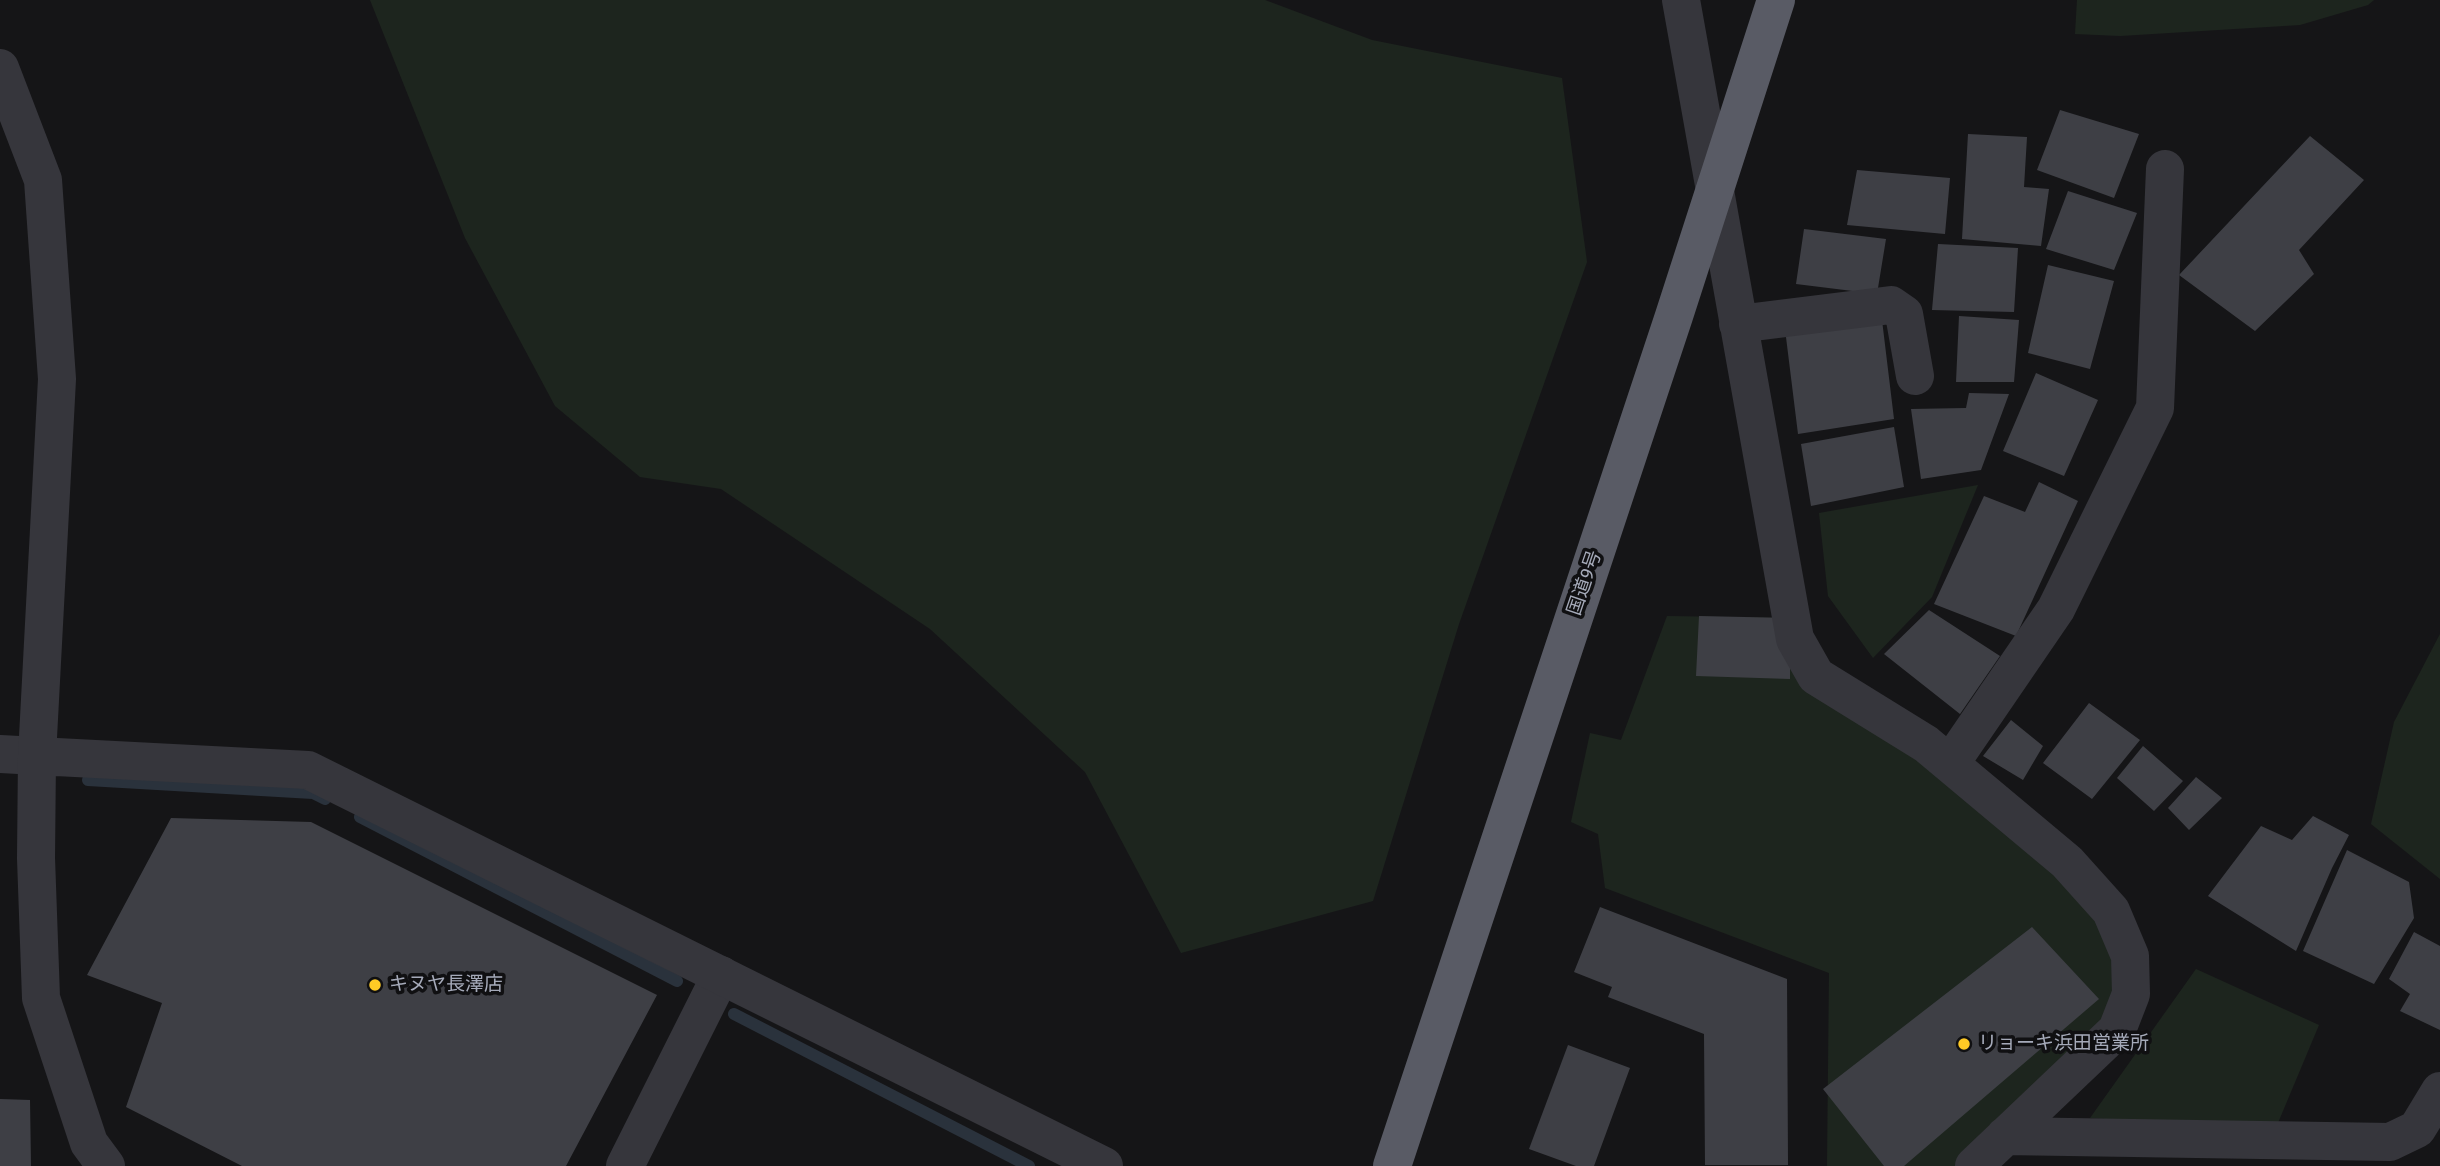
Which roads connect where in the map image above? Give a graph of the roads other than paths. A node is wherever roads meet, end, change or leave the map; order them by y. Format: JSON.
{"nodes":[{"id":1,"x":1681,"y":0,"type":"edge"},
{"id":2,"x":1776,"y":0,"type":"edge"},
{"id":3,"x":0,"y":68,"type":"edge"},
{"id":4,"x":2165,"y":169,"type":"dead end"},
{"id":5,"x":1714,"y":192,"type":"junction"},
{"id":6,"x":1738,"y":324,"type":"junction"},
{"id":7,"x":1915,"y":376,"type":"dead end"},
{"id":8,"x":19,"y":755,"type":"edge"},
{"id":9,"x":1950,"y":764,"type":"junction"},
{"id":10,"x":721,"y":975,"type":"junction"},
{"id":11,"x":2440,"y":1091,"type":"edge"},
{"id":12,"x":2005,"y":1136,"type":"junction"},
{"id":13,"x":106,"y":1166,"type":"edge"},
{"id":14,"x":625,"y":1166,"type":"edge"},
{"id":15,"x":1104,"y":1166,"type":"edge"},
{"id":16,"x":1392,"y":1166,"type":"edge"},
{"id":17,"x":1974,"y":1166,"type":"edge"}],
"edges":[{"from":1,"to":5,"type":"street"},
{"from":2,"to":5,"type":"highway","name":"国道9号"},
{"from":3,"to":8,"type":"street"},
{"from":4,"to":9,"type":"street"},
{"from":5,"to":6,"type":"street"},
{"from":5,"to":16,"type":"highway","name":"国道9号"},
{"from":6,"to":7,"type":"street"},
{"from":6,"to":9,"type":"street"},
{"from":8,"to":10,"type":"street"},
{"from":8,"to":13,"type":"street"},
{"from":9,"to":12,"type":"street"},
{"from":10,"to":14,"type":"street"},
{"from":10,"to":15,"type":"street"},
{"from":11,"to":12,"type":"street"},
{"from":12,"to":17,"type":"street"}]}
